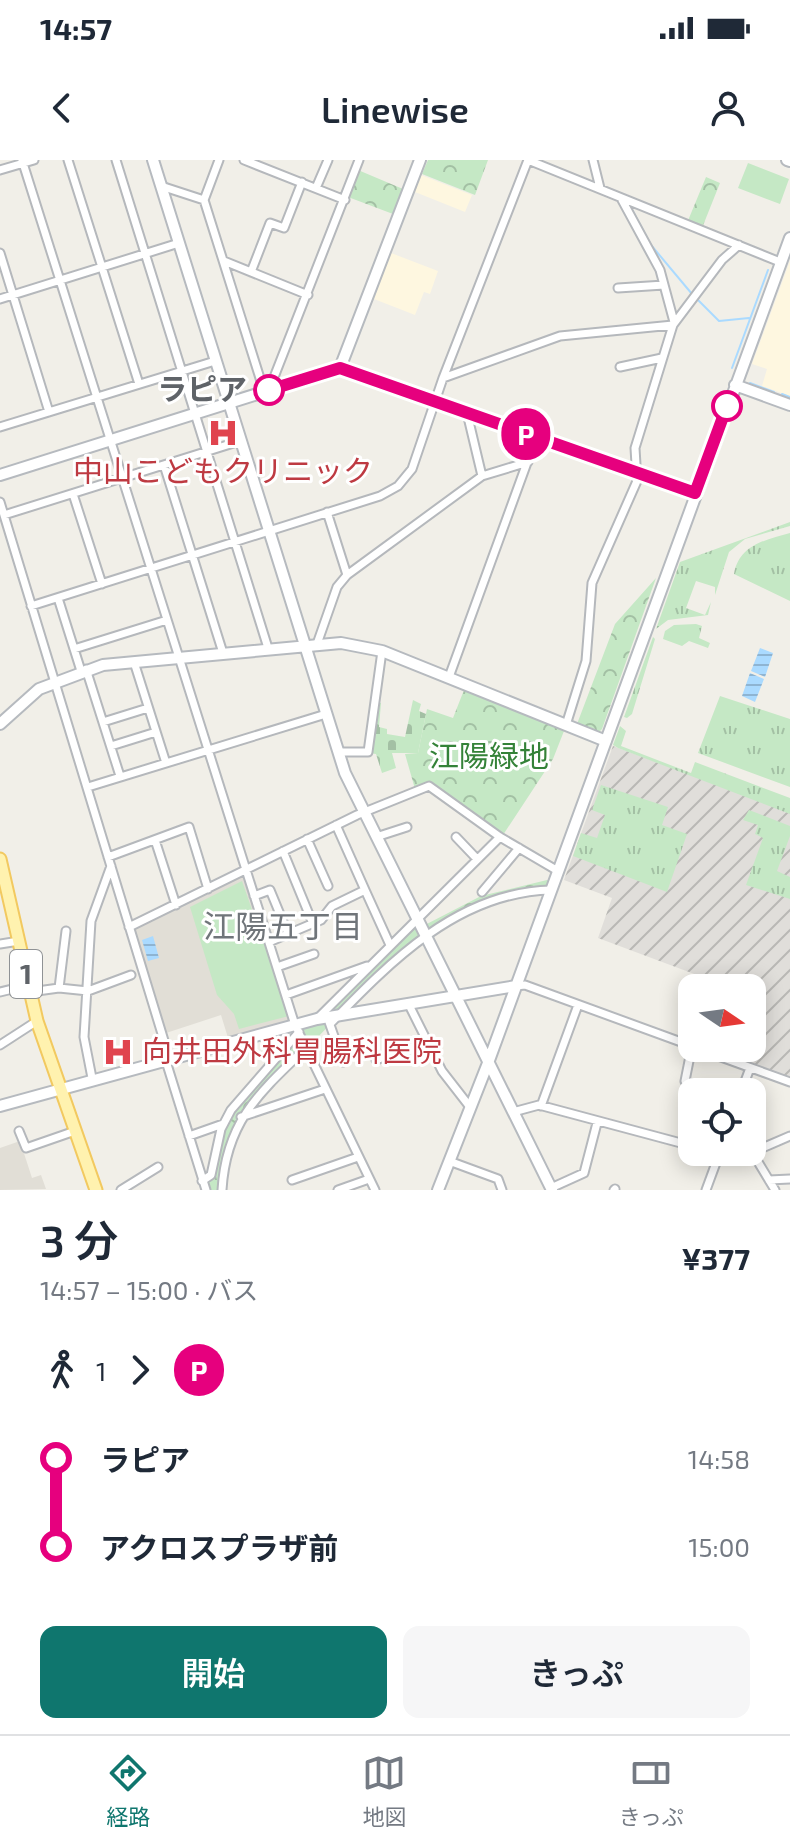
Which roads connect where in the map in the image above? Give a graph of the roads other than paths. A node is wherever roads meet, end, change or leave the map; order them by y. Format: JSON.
{"nodes":[{"id":1,"x":34,"y":160,"type":"edge"},
{"id":2,"x":68,"y":160,"type":"edge"},
{"id":3,"x":116,"y":160,"type":"edge"},
{"id":4,"x":153,"y":160,"type":"edge"},
{"id":5,"x":219,"y":160,"type":"edge"},
{"id":6,"x":244,"y":160,"type":"edge"},
{"id":7,"x":328,"y":160,"type":"edge"},
{"id":8,"x":359,"y":160,"type":"edge"},
{"id":9,"x":420,"y":160,"type":"edge"},
{"id":10,"x":528,"y":160,"type":"edge"},
{"id":11,"x":593,"y":160,"type":"edge"},
{"id":12,"x":22,"y":162,"type":"edge"},
{"id":13,"x":0,"y":170,"type":"edge"},
{"id":14,"x":302,"y":182,"type":"junction"},
{"id":15,"x":161,"y":186,"type":"junction"},
{"id":16,"x":316,"y":188,"type":"junction"},
{"id":17,"x":600,"y":188,"type":"junction"},
{"id":18,"x":622,"y":199,"type":"junction"},
{"id":19,"x":204,"y":200,"type":"junction"},
{"id":20,"x":345,"y":200,"type":"junction"},
{"id":21,"x":790,"y":238,"type":"edge"},
{"id":22,"x":179,"y":243,"type":"junction"},
{"id":23,"x":739,"y":245,"type":"junction"},
{"id":24,"x":0,"y":253,"type":"edge"},
{"id":25,"x":144,"y":254,"type":"junction"},
{"id":26,"x":224,"y":261,"type":"junction"},
{"id":27,"x":780,"y":262,"type":"junction"},
{"id":28,"x":102,"y":267,"type":"junction"},
{"id":29,"x":251,"y":272,"type":"junction"},
{"id":30,"x":60,"y":281,"type":"junction"},
{"id":31,"x":664,"y":285,"type":"junction"},
{"id":32,"x":618,"y":288,"type":"dead end"},
{"id":33,"x":13,"y":294,"type":"junction"},
{"id":34,"x":308,"y":295,"type":"junction"},
{"id":35,"x":0,"y":299,"type":"edge"},
{"id":36,"x":674,"y":324,"type":"junction"},
{"id":37,"x":662,"y":358,"type":"junction"},
{"id":38,"x":215,"y":361,"type":"junction"},
{"id":39,"x":620,"y":367,"type":"dead end"},
{"id":40,"x":340,"y":368,"type":"junction"},
{"id":41,"x":181,"y":371,"type":"junction"},
{"id":42,"x":443,"y":378,"type":"junction"},
{"id":43,"x":139,"y":384,"type":"junction"},
{"id":44,"x":735,"y":385,"type":"junction"},
{"id":45,"x":267,"y":391,"type":"junction"},
{"id":46,"x":96,"y":397,"type":"junction"},
{"id":47,"x":435,"y":401,"type":"junction"},
{"id":48,"x":228,"y":402,"type":"junction"},
{"id":49,"x":790,"y":405,"type":"edge"},
{"id":50,"x":49,"y":412,"type":"junction"},
{"id":51,"x":194,"y":413,"type":"junction"},
{"id":52,"x":467,"y":413,"type":"junction"},
{"id":53,"x":0,"y":427,"type":"edge"},
{"id":54,"x":536,"y":438,"type":"junction"},
{"id":55,"x":110,"y":441,"type":"junction"},
{"id":56,"x":240,"y":441,"type":"junction"},
{"id":57,"x":206,"y":451,"type":"junction"},
{"id":58,"x":528,"y":462,"type":"junction"},
{"id":59,"x":164,"y":465,"type":"junction"},
{"id":60,"x":635,"y":473,"type":"junction"},
{"id":61,"x":0,"y":475,"type":"edge"},
{"id":62,"x":482,"y":476,"type":"junction"},
{"id":63,"x":123,"y":478,"type":"junction"},
{"id":64,"x":695,"y":493,"type":"junction"},
{"id":65,"x":73,"y":494,"type":"junction"},
{"id":66,"x":0,"y":502,"type":"edge"},
{"id":67,"x":327,"y":512,"type":"junction"},
{"id":68,"x":4,"y":515,"type":"junction"},
{"id":69,"x":269,"y":531,"type":"junction"},
{"id":70,"x":236,"y":542,"type":"junction"},
{"id":71,"x":192,"y":555,"type":"junction"},
{"id":72,"x":151,"y":568,"type":"junction"},
{"id":73,"x":347,"y":575,"type":"junction"},
{"id":74,"x":102,"y":584,"type":"junction"},
{"id":75,"x":58,"y":598,"type":"junction"},
{"id":76,"x":31,"y":606,"type":"junction"},
{"id":77,"x":167,"y":620,"type":"junction"},
{"id":78,"x":317,"y":644,"type":"junction"},
{"id":79,"x":305,"y":645,"type":"junction"},
{"id":80,"x":268,"y":648,"type":"junction"},
{"id":81,"x":74,"y":649,"type":"junction"},
{"id":82,"x":382,"y":651,"type":"junction"},
{"id":83,"x":223,"y":653,"type":"junction"},
{"id":84,"x":178,"y":657,"type":"junction"},
{"id":85,"x":134,"y":662,"type":"junction"},
{"id":86,"x":84,"y":670,"type":"junction"},
{"id":87,"x":449,"y":677,"type":"junction"},
{"id":88,"x":54,"y":681,"type":"junction"},
{"id":89,"x":148,"y":708,"type":"junction"},
{"id":90,"x":326,"y":714,"type":"junction"},
{"id":91,"x":103,"y":722,"type":"junction"},
{"id":92,"x":0,"y":724,"type":"edge"},
{"id":93,"x":566,"y":725,"type":"junction"},
{"id":94,"x":156,"y":732,"type":"junction"},
{"id":95,"x":606,"y":741,"type":"junction"},
{"id":96,"x":111,"y":746,"type":"junction"},
{"id":97,"x":206,"y":750,"type":"junction"},
{"id":98,"x":338,"y":752,"type":"junction"},
{"id":99,"x":166,"y":763,"type":"junction"},
{"id":100,"x":120,"y":776,"type":"junction"},
{"id":101,"x":88,"y":787,"type":"junction"},
{"id":102,"x":363,"y":812,"type":"junction"},
{"id":103,"x":336,"y":825,"type":"junction"},
{"id":104,"x":407,"y":827,"type":"dead end"},
{"id":105,"x":376,"y":837,"type":"junction"},
{"id":106,"x":456,"y":837,"type":"dead end"},
{"id":107,"x":500,"y":837,"type":"junction"},
{"id":108,"x":307,"y":839,"type":"junction"},
{"id":109,"x":155,"y":840,"type":"junction"},
{"id":110,"x":519,"y":848,"type":"junction"},
{"id":111,"x":283,"y":851,"type":"junction"},
{"id":112,"x":108,"y":857,"type":"junction"},
{"id":113,"x":0,"y":859,"type":"edge"},
{"id":114,"x":477,"y":859,"type":"junction"},
{"id":115,"x":111,"y":866,"type":"junction"},
{"id":116,"x":246,"y":870,"type":"junction"},
{"id":117,"x":558,"y":871,"type":"junction"},
{"id":118,"x":328,"y":886,"type":"dead end"},
{"id":119,"x":3,"y":888,"type":"edge"},
{"id":120,"x":208,"y":889,"type":"junction"},
{"id":121,"x":365,"y":890,"type":"junction"},
{"id":122,"x":551,"y":890,"type":"junction"},
{"id":123,"x":482,"y":892,"type":"dead end"},
{"id":124,"x":254,"y":896,"type":"junction"},
{"id":125,"x":176,"y":905,"type":"junction"},
{"id":126,"x":417,"y":920,"type":"junction"},
{"id":127,"x":313,"y":924,"type":"junction"},
{"id":128,"x":129,"y":927,"type":"junction"},
{"id":129,"x":66,"y":931,"type":"dead end"},
{"id":130,"x":289,"y":936,"type":"junction"},
{"id":131,"x":425,"y":936,"type":"junction"},
{"id":132,"x":19,"y":941,"type":"junction"},
{"id":133,"x":269,"y":942,"type":"junction"},
{"id":134,"x":0,"y":944,"type":"edge"},
{"id":135,"x":390,"y":945,"type":"junction"},
{"id":136,"x":314,"y":954,"type":"dead end"},
{"id":137,"x":369,"y":965,"type":"junction"},
{"id":138,"x":277,"y":967,"type":"junction"},
{"id":139,"x":131,"y":975,"type":"dead end"},
{"id":140,"x":516,"y":986,"type":"junction"},
{"id":141,"x":29,"y":988,"type":"junction"},
{"id":142,"x":59,"y":988,"type":"junction"},
{"id":143,"x":86,"y":991,"type":"junction"},
{"id":144,"x":0,"y":992,"type":"edge"},
{"id":145,"x":286,"y":995,"type":"junction"},
{"id":146,"x":454,"y":996,"type":"junction"},
{"id":147,"x":408,"y":1003,"type":"junction"},
{"id":148,"x":578,"y":1005,"type":"junction"},
{"id":149,"x":341,"y":1013,"type":"junction"},
{"id":150,"x":325,"y":1020,"type":"junction"},
{"id":151,"x":37,"y":1021,"type":"junction"},
{"id":152,"x":297,"y":1028,"type":"junction"},
{"id":153,"x":425,"y":1042,"type":"junction"},
{"id":154,"x":678,"y":1042,"type":"edge"},
{"id":155,"x":0,"y":1045,"type":"edge"},
{"id":156,"x":305,"y":1049,"type":"junction"},
{"id":157,"x":167,"y":1058,"type":"junction"},
{"id":158,"x":376,"y":1060,"type":"dead end"},
{"id":159,"x":343,"y":1062,"type":"dead end"},
{"id":160,"x":734,"y":1062,"type":"edge"},
{"id":161,"x":488,"y":1063,"type":"junction"},
{"id":162,"x":750,"y":1068,"type":"junction"},
{"id":163,"x":92,"y":1078,"type":"junction"},
{"id":164,"x":746,"y":1078,"type":"edge"},
{"id":165,"x":790,"y":1082,"type":"edge"},
{"id":166,"x":58,"y":1088,"type":"junction"},
{"id":167,"x":325,"y":1089,"type":"junction"},
{"id":168,"x":0,"y":1106,"type":"edge"},
{"id":169,"x":541,"y":1106,"type":"junction"},
{"id":170,"x":470,"y":1107,"type":"junction"},
{"id":171,"x":513,"y":1112,"type":"junction"},
{"id":172,"x":241,"y":1117,"type":"junction"},
{"id":173,"x":597,"y":1123,"type":"junction"},
{"id":174,"x":223,"y":1124,"type":"junction"},
{"id":175,"x":19,"y":1131,"type":"dead end"},
{"id":176,"x":75,"y":1131,"type":"junction"},
{"id":177,"x":189,"y":1136,"type":"junction"},
{"id":178,"x":790,"y":1136,"type":"edge"},
{"id":179,"x":678,"y":1143,"type":"edge"},
{"id":180,"x":766,"y":1146,"type":"edge"},
{"id":181,"x":358,"y":1157,"type":"junction"},
{"id":182,"x":449,"y":1161,"type":"junction"},
{"id":183,"x":714,"y":1166,"type":"edge"},
{"id":184,"x":760,"y":1166,"type":"edge"},
{"id":185,"x":158,"y":1167,"type":"dead end"},
{"id":186,"x":369,"y":1179,"type":"junction"},
{"id":187,"x":790,"y":1179,"type":"edge"},
{"id":188,"x":292,"y":1180,"type":"dead end"},
{"id":189,"x":769,"y":1180,"type":"junction"},
{"id":190,"x":202,"y":1181,"type":"junction"},
{"id":191,"x":136,"y":1187,"type":"edge"},
{"id":192,"x":551,"y":1189,"type":"edge"},
{"id":193,"x":96,"y":1190,"type":"edge"},
{"id":194,"x":121,"y":1190,"type":"edge"},
{"id":195,"x":206,"y":1190,"type":"edge"},
{"id":196,"x":222,"y":1190,"type":"edge"},
{"id":197,"x":338,"y":1190,"type":"edge"},
{"id":198,"x":375,"y":1190,"type":"edge"},
{"id":199,"x":438,"y":1190,"type":"edge"},
{"id":200,"x":502,"y":1190,"type":"edge"},
{"id":201,"x":706,"y":1190,"type":"edge"},
{"id":202,"x":775,"y":1190,"type":"edge"}],
"edges":[{"from":1,"to":12,"type":"street"},
{"from":2,"to":28,"type":"street"},
{"from":3,"to":25,"type":"street"},
{"from":4,"to":15,"type":"street"},
{"from":5,"to":19,"type":"street"},
{"from":6,"to":14,"type":"street"},
{"from":7,"to":16,"type":"street"},
{"from":8,"to":20,"type":"street"},
{"from":9,"to":40,"type":"street"},
{"from":10,"to":17,"type":"street"},
{"from":10,"to":42,"type":"street"},
{"from":11,"to":17,"type":"street"},
{"from":12,"to":13,"type":"street"},
{"from":12,"to":30,"type":"street"},
{"from":14,"to":16,"type":"street"},
{"from":14,"to":29,"type":"street"},
{"from":15,"to":19,"type":"street"},
{"from":15,"to":22,"type":"street"},
{"from":16,"to":20,"type":"street"},
{"from":17,"to":18,"type":"street"},
{"from":18,"to":23,"type":"street"},
{"from":18,"to":31,"type":"street"},
{"from":19,"to":26,"type":"street"},
{"from":20,"to":34,"type":"street"},
{"from":21,"to":27,"type":"street"},
{"from":22,"to":25,"type":"street"},
{"from":22,"to":38,"type":"street"},
{"from":23,"to":27,"type":"street"},
{"from":23,"to":36,"type":"street"},
{"from":24,"to":33,"type":"street"},
{"from":25,"to":28,"type":"street"},
{"from":25,"to":41,"type":"street"},
{"from":26,"to":29,"type":"street"},
{"from":26,"to":45,"type":"street"},
{"from":27,"to":44,"type":"street"},
{"from":28,"to":30,"type":"street"},
{"from":28,"to":43,"type":"street"},
{"from":29,"to":34,"type":"street"},
{"from":30,"to":33,"type":"street"},
{"from":30,"to":46,"type":"street"},
{"from":31,"to":32,"type":"street"},
{"from":31,"to":36,"type":"street"},
{"from":33,"to":35,"type":"street"},
{"from":33,"to":50,"type":"street"},
{"from":34,"to":45,"type":"street"},
{"from":36,"to":37,"type":"street"},
{"from":36,"to":42,"type":"street"},
{"from":37,"to":39,"type":"street"},
{"from":37,"to":60,"type":"street"},
{"from":38,"to":41,"type":"street"},
{"from":38,"to":48,"type":"street"},
{"from":40,"to":45,"type":"street"},
{"from":40,"to":47,"type":"street"},
{"from":41,"to":43,"type":"street"},
{"from":41,"to":51,"type":"street"},
{"from":42,"to":47,"type":"street"},
{"from":43,"to":46,"type":"street"},
{"from":44,"to":49,"type":"street"},
{"from":44,"to":64,"type":"street"},
{"from":45,"to":48,"type":"street"},
{"from":46,"to":50,"type":"street"},
{"from":46,"to":55,"type":"street"},
{"from":47,"to":52,"type":"street"},
{"from":47,"to":67,"type":"street"},
{"from":48,"to":51,"type":"street"},
{"from":48,"to":56,"type":"street"},
{"from":50,"to":53,"type":"street"},
{"from":51,"to":55,"type":"street"},
{"from":51,"to":57,"type":"street"},
{"from":52,"to":54,"type":"street"},
{"from":52,"to":62,"type":"street"},
{"from":54,"to":58,"type":"street"},
{"from":54,"to":60,"type":"street"},
{"from":55,"to":61,"type":"street"},
{"from":55,"to":63,"type":"street"},
{"from":56,"to":57,"type":"street"},
{"from":56,"to":69,"type":"street"},
{"from":57,"to":59,"type":"street"},
{"from":57,"to":70,"type":"street"},
{"from":58,"to":62,"type":"street"},
{"from":58,"to":87,"type":"street"},
{"from":59,"to":63,"type":"street"},
{"from":59,"to":71,"type":"street"},
{"from":60,"to":64,"type":"street"},
{"from":60,"to":93,"type":"street"},
{"from":62,"to":73,"type":"street"},
{"from":63,"to":65,"type":"street"},
{"from":63,"to":72,"type":"street"},
{"from":64,"to":95,"type":"street"},
{"from":65,"to":68,"type":"street"},
{"from":65,"to":74,"type":"street"},
{"from":66,"to":68,"type":"street"},
{"from":67,"to":69,"type":"street"},
{"from":67,"to":73,"type":"street"},
{"from":68,"to":76,"type":"street"},
{"from":69,"to":70,"type":"street"},
{"from":69,"to":79,"type":"street"},
{"from":70,"to":71,"type":"street"},
{"from":70,"to":80,"type":"street"},
{"from":71,"to":72,"type":"street"},
{"from":71,"to":83,"type":"street"},
{"from":72,"to":74,"type":"street"},
{"from":72,"to":77,"type":"street"},
{"from":73,"to":78,"type":"street"},
{"from":74,"to":75,"type":"street"},
{"from":75,"to":76,"type":"street"},
{"from":75,"to":81,"type":"street"},
{"from":76,"to":88,"type":"street"},
{"from":77,"to":81,"type":"street"},
{"from":77,"to":84,"type":"street"},
{"from":78,"to":79,"type":"street"},
{"from":78,"to":82,"type":"street"},
{"from":79,"to":80,"type":"street"},
{"from":79,"to":90,"type":"street"},
{"from":80,"to":83,"type":"street"},
{"from":81,"to":86,"type":"street"},
{"from":82,"to":87,"type":"street"},
{"from":82,"to":98,"type":"street"},
{"from":83,"to":84,"type":"street"},
{"from":84,"to":85,"type":"street"},
{"from":84,"to":97,"type":"street"},
{"from":85,"to":86,"type":"street"},
{"from":85,"to":89,"type":"street"},
{"from":86,"to":88,"type":"street"},
{"from":86,"to":91,"type":"street"},
{"from":87,"to":93,"type":"street"},
{"from":88,"to":92,"type":"street"},
{"from":88,"to":101,"type":"street"},
{"from":89,"to":91,"type":"street"},
{"from":89,"to":94,"type":"street"},
{"from":90,"to":97,"type":"street"},
{"from":90,"to":98,"type":"street"},
{"from":91,"to":96,"type":"street"},
{"from":93,"to":95,"type":"street"},
{"from":94,"to":96,"type":"street"},
{"from":94,"to":99,"type":"street"},
{"from":95,"to":117,"type":"street"},
{"from":96,"to":100,"type":"street"},
{"from":97,"to":99,"type":"street"},
{"from":97,"to":116,"type":"street"},
{"from":98,"to":102,"type":"street"},
{"from":99,"to":100,"type":"street"},
{"from":100,"to":101,"type":"street"},
{"from":101,"to":112,"type":"street"},
{"from":102,"to":103,"type":"street"},
{"from":102,"to":105,"type":"street"},
{"from":102,"to":107,"type":"street"},
{"from":103,"to":108,"type":"street"},
{"from":103,"to":121,"type":"street"},
{"from":104,"to":105,"type":"street"},
{"from":105,"to":126,"type":"street"},
{"from":106,"to":114,"type":"street"},
{"from":107,"to":110,"type":"street"},
{"from":107,"to":114,"type":"street"},
{"from":108,"to":111,"type":"street"},
{"from":108,"to":118,"type":"street"},
{"from":109,"to":112,"type":"street"},
{"from":109,"to":120,"type":"street"},
{"from":109,"to":125,"type":"street"},
{"from":110,"to":117,"type":"street"},
{"from":110,"to":123,"type":"street"},
{"from":111,"to":116,"type":"street"},
{"from":111,"to":127,"type":"street"},
{"from":112,"to":115,"type":"street"},
{"from":113,"to":119,"type":"main road","number":"1"},
{"from":114,"to":126,"type":"street"},
{"from":115,"to":128,"type":"street"},
{"from":115,"to":143,"type":"street"},
{"from":116,"to":120,"type":"street"},
{"from":116,"to":124,"type":"street"},
{"from":117,"to":122,"type":"street"},
{"from":119,"to":132,"type":"main road","number":"1"},
{"from":120,"to":125,"type":"street"},
{"from":121,"to":127,"type":"street"},
{"from":121,"to":135,"type":"street"},
{"from":122,"to":131,"type":"street"},
{"from":122,"to":140,"type":"street"},
{"from":124,"to":130,"type":"street"},
{"from":124,"to":133,"type":"street"},
{"from":125,"to":128,"type":"street"},
{"from":126,"to":131,"type":"street"},
{"from":126,"to":135,"type":"street"},
{"from":127,"to":130,"type":"street"},
{"from":128,"to":157,"type":"street"},
{"from":129,"to":142,"type":"street"},
{"from":130,"to":133,"type":"street"},
{"from":131,"to":146,"type":"street"},
{"from":131,"to":149,"type":"street"},
{"from":132,"to":134,"type":"street"},
{"from":132,"to":141,"type":"main road","number":"1"},
{"from":133,"to":138,"type":"street"},
{"from":135,"to":137,"type":"street"},
{"from":136,"to":138,"type":"street"},
{"from":137,"to":145,"type":"street"},
{"from":137,"to":150,"type":"street"},
{"from":138,"to":145,"type":"street"},
{"from":139,"to":143,"type":"street"},
{"from":140,"to":146,"type":"street"},
{"from":140,"to":148,"type":"street"},
{"from":140,"to":161,"type":"street"},
{"from":141,"to":142,"type":"street"},
{"from":141,"to":144,"type":"street"},
{"from":141,"to":151,"type":"main road","number":"1"},
{"from":142,"to":143,"type":"street"},
{"from":143,"to":163,"type":"street"},
{"from":145,"to":152,"type":"street"},
{"from":146,"to":147,"type":"street"},
{"from":146,"to":161,"type":"street"},
{"from":147,"to":149,"type":"street"},
{"from":147,"to":153,"type":"street"},
{"from":148,"to":154,"type":"street"},
{"from":148,"to":169,"type":"street"},
{"from":149,"to":150,"type":"street"},
{"from":150,"to":152,"type":"street"},
{"from":150,"to":159,"type":"street"},
{"from":151,"to":155,"type":"street"},
{"from":151,"to":166,"type":"main road","number":"1"},
{"from":152,"to":156,"type":"street"},
{"from":152,"to":157,"type":"street"},
{"from":152,"to":174,"type":"street"},
{"from":153,"to":158,"type":"street"},
{"from":153,"to":170,"type":"street"},
{"from":156,"to":167,"type":"street"},
{"from":156,"to":172,"type":"street"},
{"from":157,"to":163,"type":"street"},
{"from":157,"to":177,"type":"street"},
{"from":160,"to":162,"type":"street"},
{"from":161,"to":170,"type":"street"},
{"from":161,"to":171,"type":"street"},
{"from":162,"to":164,"type":"street"},
{"from":162,"to":165,"type":"street"},
{"from":163,"to":166,"type":"street"},
{"from":166,"to":168,"type":"street"},
{"from":166,"to":176,"type":"main road","number":"1"},
{"from":167,"to":172,"type":"street"},
{"from":167,"to":181,"type":"street"},
{"from":169,"to":171,"type":"street"},
{"from":169,"to":173,"type":"street"},
{"from":170,"to":182,"type":"street"},
{"from":171,"to":192,"type":"street"},
{"from":172,"to":196,"type":"street"},
{"from":173,"to":179,"type":"street"},
{"from":173,"to":192,"type":"street"},
{"from":174,"to":177,"type":"street"},
{"from":174,"to":190,"type":"street"},
{"from":175,"to":176,"type":"street"},
{"from":176,"to":193,"type":"main road","number":"1"},
{"from":177,"to":190,"type":"street"},
{"from":178,"to":180,"type":"street"},
{"from":181,"to":186,"type":"street"},
{"from":181,"to":188,"type":"street"},
{"from":182,"to":199,"type":"street"},
{"from":182,"to":200,"type":"street"},
{"from":183,"to":201,"type":"street"},
{"from":184,"to":189,"type":"street"},
{"from":185,"to":191,"type":"street"},
{"from":186,"to":197,"type":"street"},
{"from":186,"to":198,"type":"street"},
{"from":187,"to":189,"type":"street"},
{"from":189,"to":202,"type":"street"},
{"from":190,"to":195,"type":"street"},
{"from":191,"to":194,"type":"street"}]}
